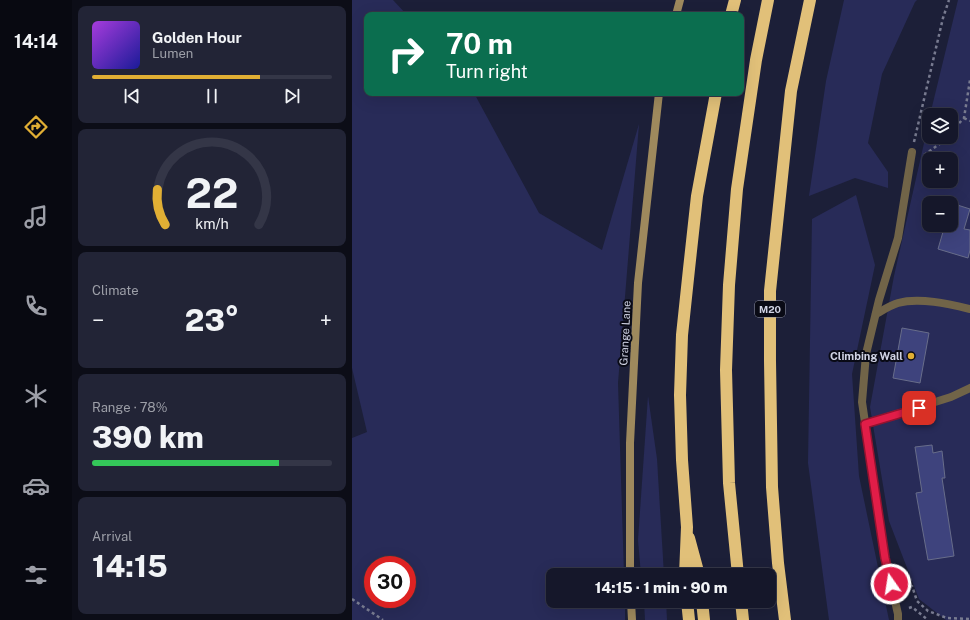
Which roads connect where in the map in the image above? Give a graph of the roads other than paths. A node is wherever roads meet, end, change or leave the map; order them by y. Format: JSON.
{"nodes":[{"id":1,"x":680,"y":0,"type":"edge"},
{"id":2,"x":735,"y":0,"type":"edge"},
{"id":3,"x":768,"y":0,"type":"edge"},
{"id":4,"x":810,"y":0,"type":"edge"},
{"id":5,"x":677,"y":12,"type":"edge"},
{"id":6,"x":732,"y":12,"type":"edge"},
{"id":7,"x":659,"y":96,"type":"edge"},
{"id":8,"x":715,"y":96,"type":"edge"},
{"id":9,"x":912,"y":152,"type":"road end"},
{"id":10,"x":970,"y":309,"type":"edge"},
{"id":11,"x":876,"y":314,"type":"junction"},
{"id":12,"x":970,"y":388,"type":"edge"},
{"id":13,"x":865,"y":424,"type":"junction"},
{"id":14,"x":687,"y":527,"type":"junction"},
{"id":15,"x":630,"y":568,"type":"edge"},
{"id":16,"x":685,"y":568,"type":"edge"},
{"id":17,"x":696,"y":568,"type":"edge"},
{"id":18,"x":737,"y":568,"type":"edge"},
{"id":19,"x":631,"y":608,"type":"edge"},
{"id":20,"x":688,"y":608,"type":"edge"},
{"id":21,"x":703,"y":608,"type":"edge"},
{"id":22,"x":742,"y":608,"type":"edge"},
{"id":23,"x":898,"y":614,"type":"edge"},
{"id":24,"x":632,"y":620,"type":"edge"},
{"id":25,"x":689,"y":620,"type":"edge"},
{"id":26,"x":704,"y":620,"type":"edge"},
{"id":27,"x":743,"y":620,"type":"edge"},
{"id":28,"x":785,"y":620,"type":"edge"}],
"edges":[{"from":1,"to":5,"type":"street"},
{"from":2,"to":6,"type":"highway"},
{"from":3,"to":18,"type":"highway"},
{"from":4,"to":28,"type":"highway","number":"M20"},
{"from":7,"to":15,"type":"street","name":"Grange Lane"},
{"from":8,"to":14,"type":"highway"},
{"from":9,"to":11,"type":"street"},
{"from":10,"to":11,"type":"street"},
{"from":11,"to":13,"type":"street"},
{"from":12,"to":13,"type":"street"},
{"from":13,"to":23,"type":"street"},
{"from":14,"to":16,"type":"highway"},
{"from":14,"to":17,"type":"highway"},
{"from":19,"to":24,"type":"street"},
{"from":20,"to":25,"type":"highway"},
{"from":21,"to":26,"type":"highway"},
{"from":22,"to":27,"type":"highway"}]}
